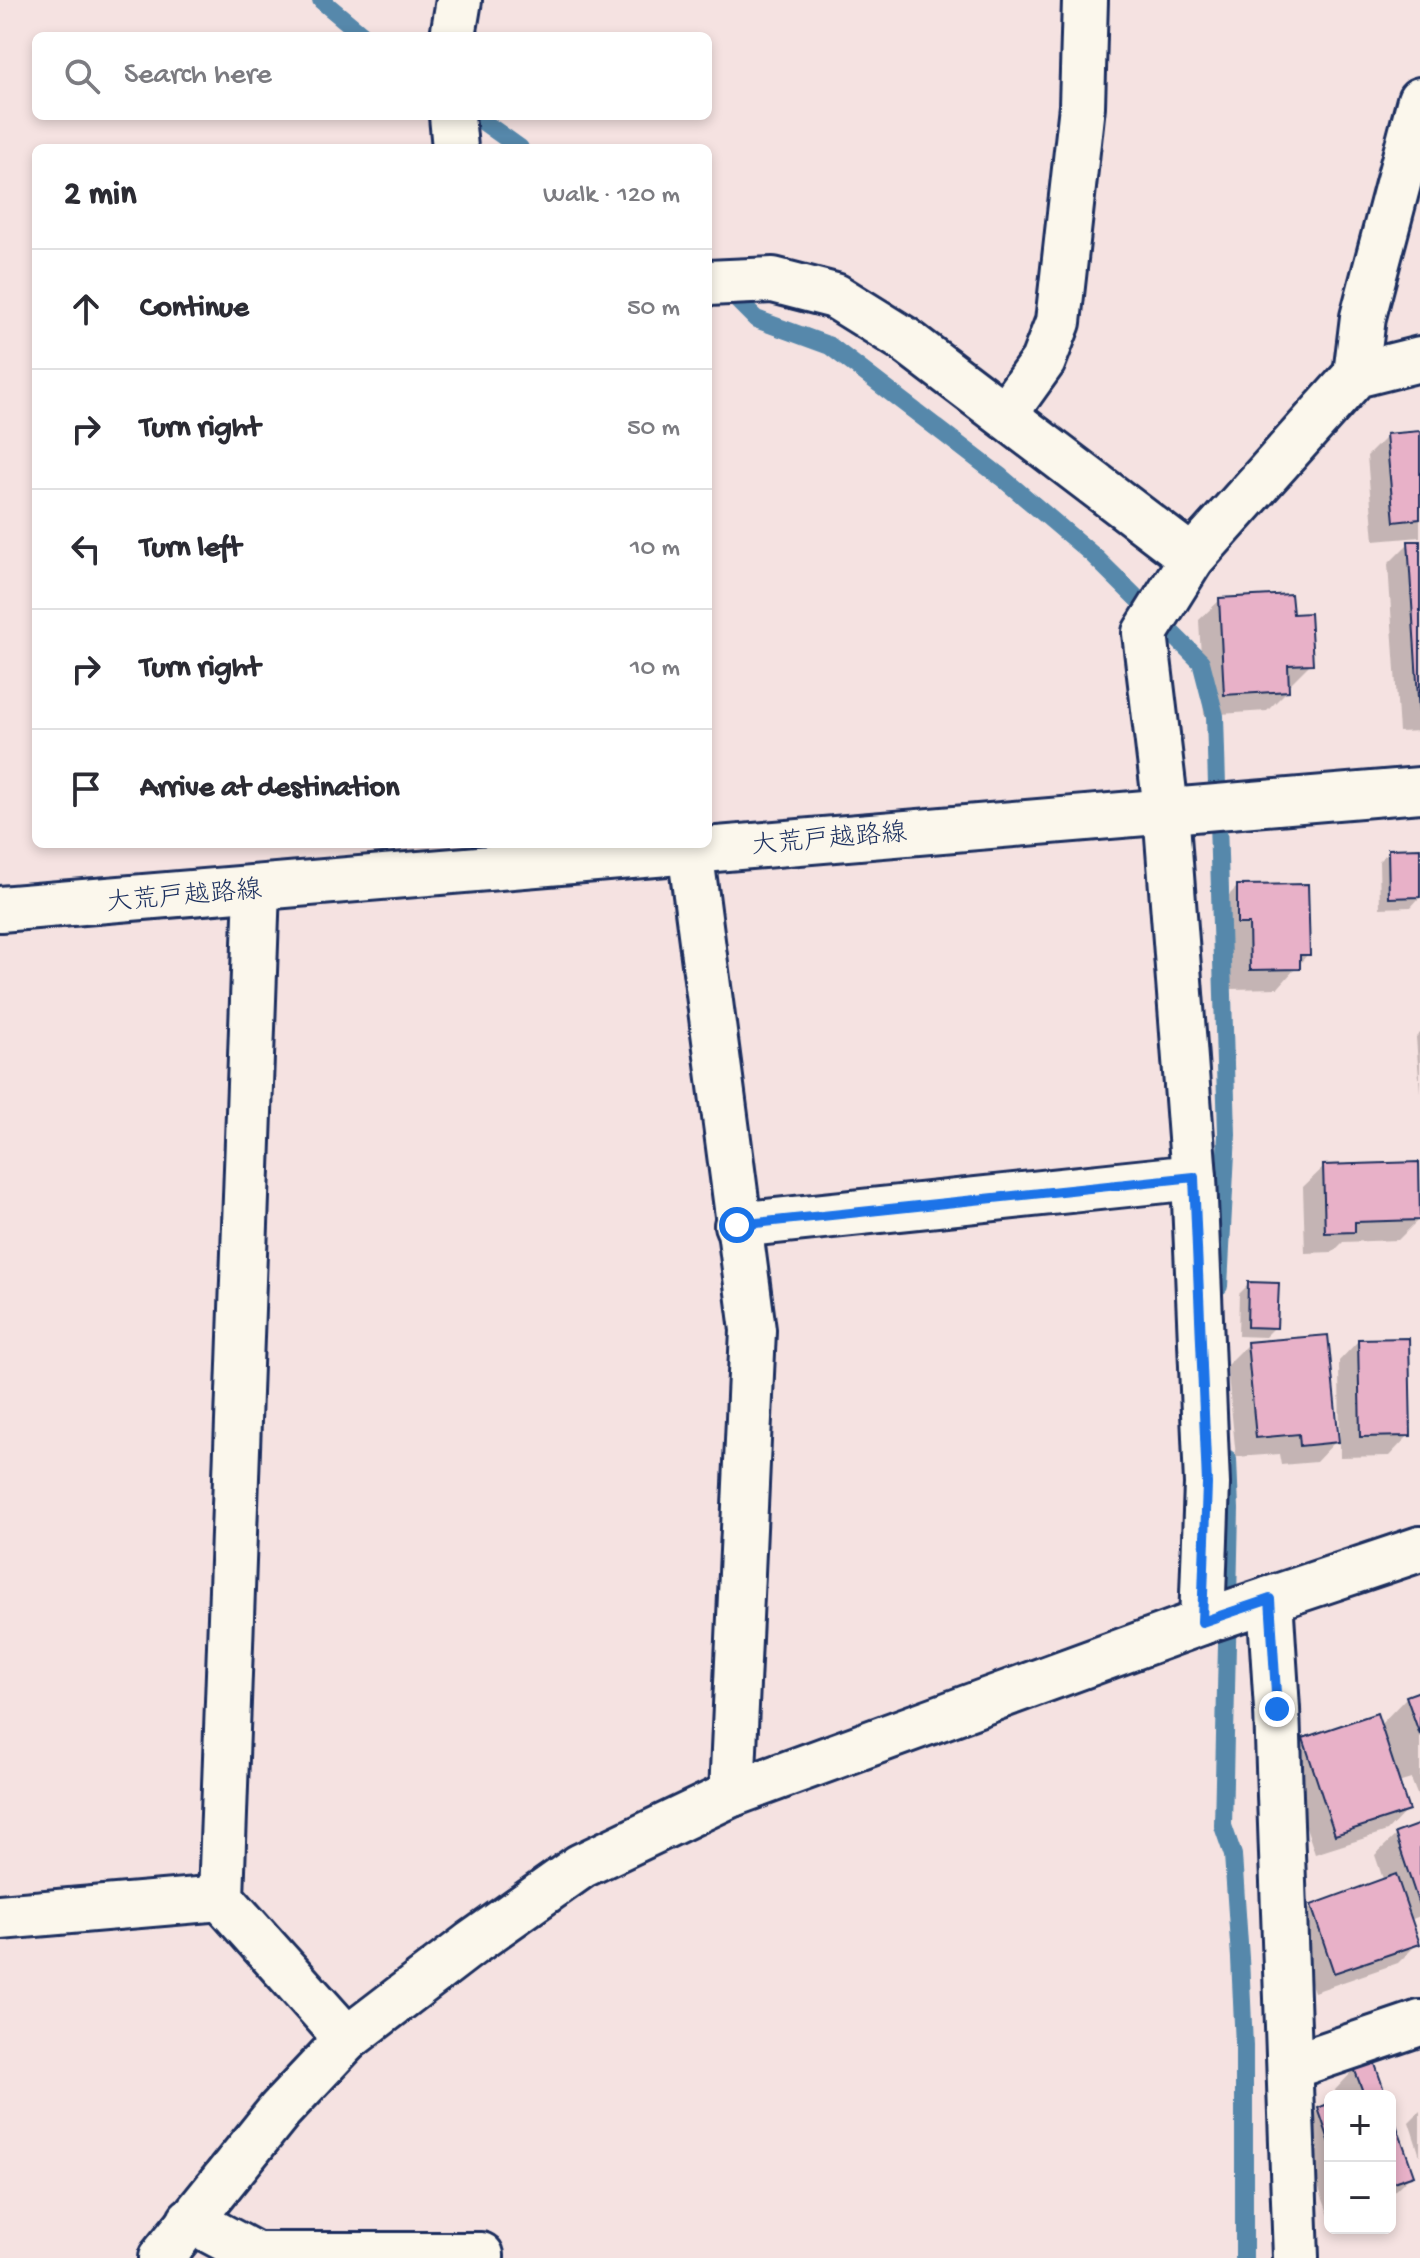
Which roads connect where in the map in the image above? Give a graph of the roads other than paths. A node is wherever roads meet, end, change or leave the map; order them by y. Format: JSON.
{"nodes":[{"id":1,"x":459,"y":0,"type":"edge"},
{"id":2,"x":1085,"y":0,"type":"edge"},
{"id":3,"x":454,"y":32,"type":"edge"},
{"id":4,"x":1420,"y":100,"type":"edge"},
{"id":5,"x":452,"y":120,"type":"edge"},
{"id":6,"x":455,"y":144,"type":"edge"},
{"id":7,"x":712,"y":283,"type":"edge"},
{"id":8,"x":1420,"y":359,"type":"edge"},
{"id":9,"x":1356,"y":375,"type":"junction"},
{"id":10,"x":1005,"y":414,"type":"junction"},
{"id":11,"x":1192,"y":558,"type":"junction"},
{"id":12,"x":1420,"y":790,"type":"edge"},
{"id":13,"x":1166,"y":810,"type":"junction"},
{"id":14,"x":712,"y":847,"type":"edge"},
{"id":15,"x":702,"y":848,"type":"edge"},
{"id":16,"x":690,"y":849,"type":"junction"},
{"id":17,"x":523,"y":855,"type":"edge"},
{"id":18,"x":257,"y":888,"type":"junction"},
{"id":19,"x":0,"y":909,"type":"edge"},
{"id":20,"x":1194,"y":1177,"type":"junction"},
{"id":21,"x":737,"y":1225,"type":"junction"},
{"id":22,"x":1420,"y":1549,"type":"edge"},
{"id":23,"x":1270,"y":1599,"type":"junction"},
{"id":24,"x":1202,"y":1622,"type":"junction"},
{"id":25,"x":732,"y":1794,"type":"junction"},
{"id":26,"x":221,"y":1898,"type":"junction"},
{"id":27,"x":0,"y":1917,"type":"edge"},
{"id":28,"x":1420,"y":2023,"type":"edge"},
{"id":29,"x":347,"y":2039,"type":"junction"},
{"id":30,"x":1290,"y":2067,"type":"junction"},
{"id":31,"x":190,"y":2220,"type":"junction"},
{"id":32,"x":161,"y":2258,"type":"edge"},
{"id":33,"x":481,"y":2258,"type":"edge"},
{"id":34,"x":1296,"y":2258,"type":"edge"}],
"edges":[{"from":1,"to":3,"type":"street"},
{"from":2,"to":10,"type":"street"},
{"from":4,"to":9,"type":"street"},
{"from":5,"to":6,"type":"street"},
{"from":7,"to":10,"type":"street"},
{"from":8,"to":9,"type":"street"},
{"from":9,"to":11,"type":"street"},
{"from":10,"to":11,"type":"street"},
{"from":11,"to":13,"type":"street"},
{"from":12,"to":13,"type":"street","name":"大荒戸越路線"},
{"from":13,"to":14,"type":"street","name":"大荒戸越路線"},
{"from":13,"to":20,"type":"street"},
{"from":15,"to":16,"type":"street","name":"大荒戸越路線"},
{"from":16,"to":17,"type":"street","name":"大荒戸越路線"},
{"from":16,"to":21,"type":"street"},
{"from":17,"to":18,"type":"street","name":"大荒戸越路線"},
{"from":18,"to":19,"type":"street","name":"大荒戸越路線"},
{"from":18,"to":26,"type":"street"},
{"from":20,"to":21,"type":"street"},
{"from":20,"to":24,"type":"street"},
{"from":21,"to":25,"type":"street"},
{"from":22,"to":23,"type":"street"},
{"from":23,"to":24,"type":"street"},
{"from":23,"to":30,"type":"street"},
{"from":24,"to":25,"type":"street"},
{"from":25,"to":29,"type":"street"},
{"from":26,"to":27,"type":"street"},
{"from":26,"to":29,"type":"street"},
{"from":28,"to":30,"type":"street"},
{"from":29,"to":31,"type":"street"},
{"from":30,"to":34,"type":"street"},
{"from":31,"to":32,"type":"street"},
{"from":31,"to":33,"type":"street"}]}
